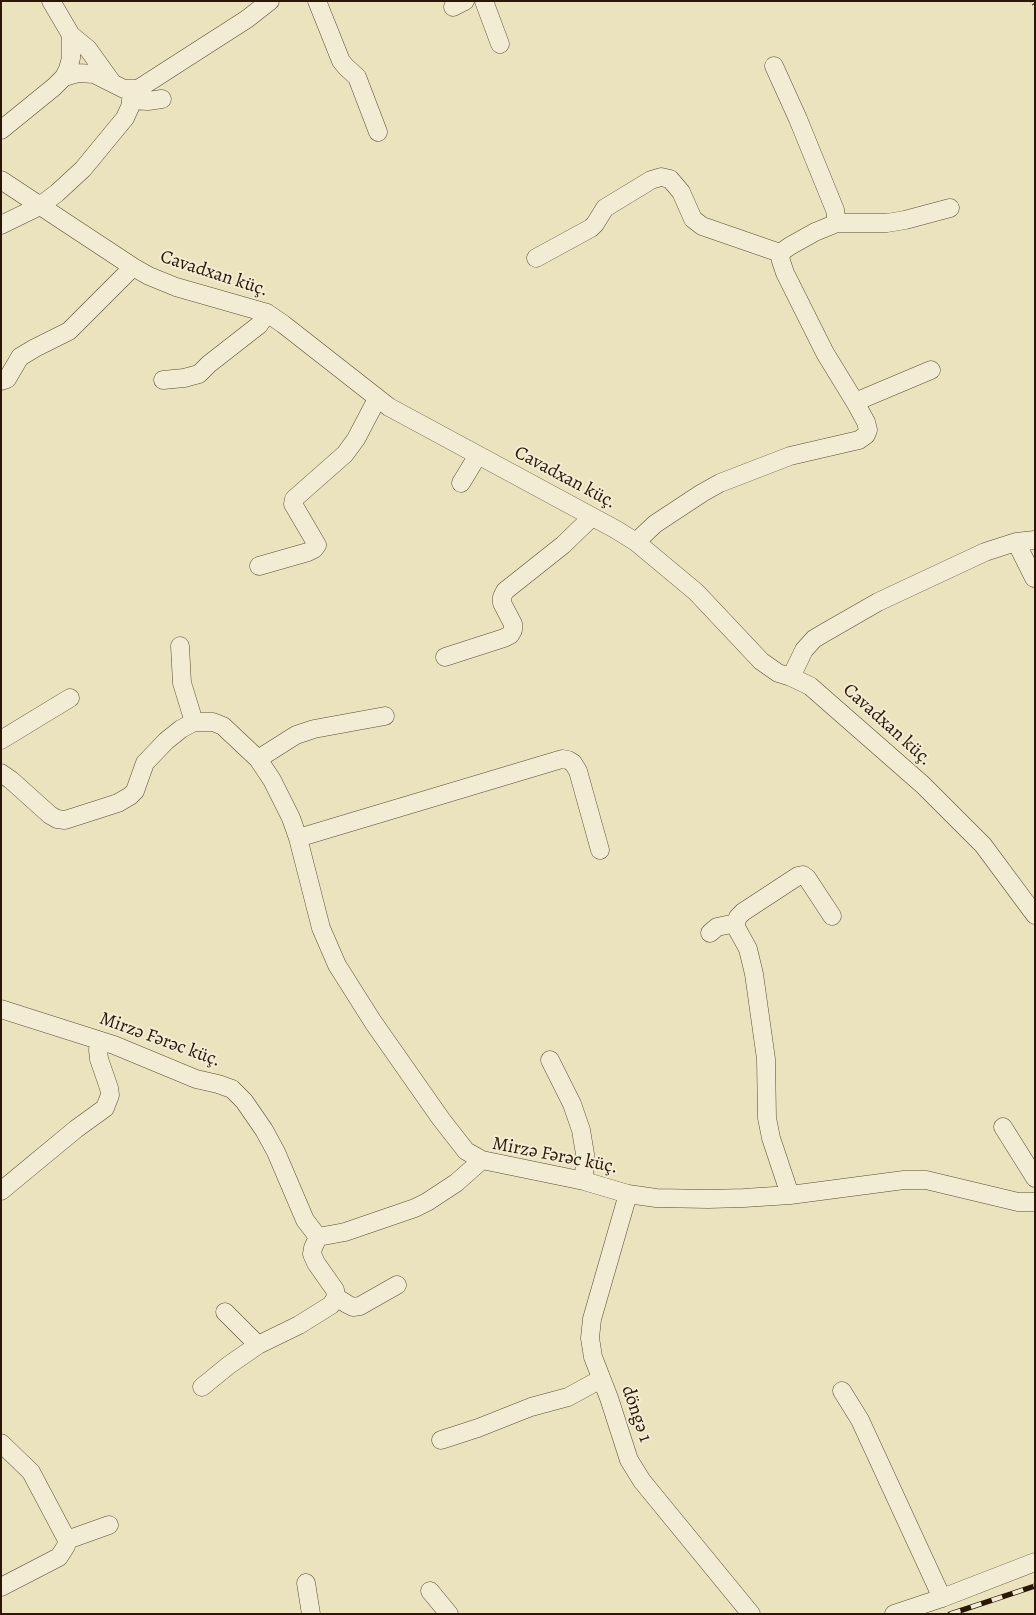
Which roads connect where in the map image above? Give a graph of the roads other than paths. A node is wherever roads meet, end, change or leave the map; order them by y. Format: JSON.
{"nodes":[{"id":1,"x":270,"y":1,"type":"edge"},
{"id":2,"x":317,"y":1,"type":"edge"},
{"id":3,"x":484,"y":1,"type":"edge"},
{"id":4,"x":54,"y":2,"type":"edge"},
{"id":5,"x":71,"y":35,"type":"junction"},
{"id":6,"x":500,"y":44,"type":"dead end"},
{"id":7,"x":774,"y":66,"type":"dead end"},
{"id":8,"x":64,"y":77,"type":"junction"},
{"id":9,"x":112,"y":82,"type":"junction"},
{"id":10,"x":132,"y":95,"type":"junction"},
{"id":11,"x":162,"y":99,"type":"dead end"},
{"id":12,"x":1,"y":130,"type":"edge"},
{"id":13,"x":378,"y":132,"type":"dead end"},
{"id":14,"x":1,"y":180,"type":"edge"},
{"id":15,"x":40,"y":206,"type":"junction"},
{"id":16,"x":950,"y":208,"type":"dead end"},
{"id":17,"x":837,"y":223,"type":"junction"},
{"id":18,"x":1,"y":225,"type":"edge"},
{"id":19,"x":780,"y":253,"type":"junction"},
{"id":20,"x":536,"y":258,"type":"dead end"},
{"id":21,"x":133,"y":267,"type":"junction"},
{"id":22,"x":267,"y":314,"type":"junction"},
{"id":23,"x":931,"y":370,"type":"dead end"},
{"id":24,"x":163,"y":380,"type":"dead end"},
{"id":25,"x":1,"y":382,"type":"edge"},
{"id":26,"x":377,"y":399,"type":"junction"},
{"id":27,"x":855,"y":402,"type":"junction"},
{"id":28,"x":478,"y":456,"type":"junction"},
{"id":29,"x":461,"y":483,"type":"dead end"},
{"id":30,"x":592,"y":517,"type":"junction"},
{"id":31,"x":1035,"y":540,"type":"edge"},
{"id":32,"x":636,"y":542,"type":"junction"},
{"id":33,"x":1016,"y":542,"type":"junction"},
{"id":34,"x":259,"y":566,"type":"dead end"},
{"id":35,"x":1034,"y":578,"type":"edge"},
{"id":36,"x":180,"y":646,"type":"dead end"},
{"id":37,"x":445,"y":657,"type":"dead end"},
{"id":38,"x":791,"y":676,"type":"junction"},
{"id":39,"x":70,"y":698,"type":"dead end"},
{"id":40,"x":385,"y":716,"type":"dead end"},
{"id":41,"x":194,"y":722,"type":"junction"},
{"id":42,"x":1,"y":740,"type":"edge"},
{"id":43,"x":258,"y":759,"type":"junction"},
{"id":44,"x":1,"y":773,"type":"edge"},
{"id":45,"x":298,"y":838,"type":"junction"},
{"id":46,"x":600,"y":850,"type":"dead end"},
{"id":47,"x":1035,"y":915,"type":"edge"},
{"id":48,"x":832,"y":916,"type":"dead end"},
{"id":49,"x":736,"y":923,"type":"junction"},
{"id":50,"x":710,"y":933,"type":"dead end"},
{"id":51,"x":1,"y":1009,"type":"edge"},
{"id":52,"x":100,"y":1041,"type":"junction"},
{"id":53,"x":550,"y":1060,"type":"dead end"},
{"id":54,"x":1003,"y":1127,"type":"dead end"},
{"id":55,"x":482,"y":1160,"type":"junction"},
{"id":56,"x":1035,"y":1178,"type":"edge"},
{"id":57,"x":584,"y":1181,"type":"junction"},
{"id":58,"x":1,"y":1191,"type":"edge"},
{"id":59,"x":628,"y":1194,"type":"junction"},
{"id":60,"x":790,"y":1195,"type":"junction"},
{"id":61,"x":1034,"y":1206,"type":"edge"},
{"id":62,"x":318,"y":1236,"type":"junction"},
{"id":63,"x":397,"y":1285,"type":"dead end"},
{"id":64,"x":336,"y":1297,"type":"junction"},
{"id":65,"x":225,"y":1312,"type":"dead end"},
{"id":66,"x":258,"y":1345,"type":"junction"},
{"id":67,"x":601,"y":1378,"type":"junction"},
{"id":68,"x":202,"y":1387,"type":"dead end"},
{"id":69,"x":842,"y":1391,"type":"dead end"},
{"id":70,"x":441,"y":1440,"type":"dead end"},
{"id":71,"x":1,"y":1444,"type":"edge"},
{"id":72,"x":109,"y":1525,"type":"dead end"},
{"id":73,"x":67,"y":1540,"type":"junction"},
{"id":74,"x":1035,"y":1562,"type":"edge"},
{"id":75,"x":306,"y":1583,"type":"dead end"},
{"id":76,"x":1,"y":1587,"type":"edge"},
{"id":77,"x":430,"y":1591,"type":"dead end"},
{"id":78,"x":942,"y":1598,"type":"junction"},
{"id":79,"x":311,"y":1614,"type":"edge"},
{"id":80,"x":449,"y":1614,"type":"edge"},
{"id":81,"x":751,"y":1614,"type":"edge"},
{"id":82,"x":894,"y":1614,"type":"edge"}],
"edges":[{"from":1,"to":10,"type":"street"},
{"from":2,"to":13,"type":"street"},
{"from":3,"to":6,"type":"street"},
{"from":4,"to":5,"type":"street"},
{"from":5,"to":8,"type":"street"},
{"from":5,"to":9,"type":"street"},
{"from":7,"to":17,"type":"street"},
{"from":8,"to":9,"type":"street"},
{"from":8,"to":12,"type":"street"},
{"from":9,"to":10,"type":"street"},
{"from":10,"to":11,"type":"street"},
{"from":10,"to":15,"type":"street"},
{"from":14,"to":15,"type":"street","name":"Cavadxan küç."},
{"from":15,"to":18,"type":"street"},
{"from":15,"to":21,"type":"street","name":"Cavadxan küç."},
{"from":16,"to":17,"type":"street"},
{"from":17,"to":19,"type":"street"},
{"from":19,"to":20,"type":"street"},
{"from":19,"to":27,"type":"street"},
{"from":21,"to":22,"type":"street","name":"Cavadxan küç."},
{"from":21,"to":25,"type":"street"},
{"from":22,"to":24,"type":"street"},
{"from":22,"to":26,"type":"street","name":"Cavadxan küç."},
{"from":23,"to":27,"type":"street"},
{"from":26,"to":28,"type":"street","name":"Cavadxan küç."},
{"from":26,"to":34,"type":"street"},
{"from":27,"to":32,"type":"street"},
{"from":28,"to":29,"type":"street"},
{"from":28,"to":30,"type":"street","name":"Cavadxan küç."},
{"from":30,"to":32,"type":"street","name":"Cavadxan küç."},
{"from":30,"to":37,"type":"street"},
{"from":31,"to":33,"type":"street"},
{"from":32,"to":38,"type":"street","name":"Cavadxan küç."},
{"from":33,"to":35,"type":"street"},
{"from":33,"to":38,"type":"street"},
{"from":36,"to":41,"type":"street"},
{"from":38,"to":47,"type":"street","name":"Cavadxan küç."},
{"from":39,"to":42,"type":"street"},
{"from":40,"to":43,"type":"street"},
{"from":41,"to":43,"type":"street"},
{"from":41,"to":44,"type":"street"},
{"from":43,"to":45,"type":"street"},
{"from":45,"to":46,"type":"street"},
{"from":45,"to":55,"type":"street"},
{"from":48,"to":49,"type":"street"},
{"from":49,"to":50,"type":"street"},
{"from":49,"to":60,"type":"street"},
{"from":51,"to":52,"type":"street","name":"Mirzə Fərəc küç."},
{"from":52,"to":58,"type":"street"},
{"from":52,"to":62,"type":"street","name":"Mirzə Fərəc küç."},
{"from":53,"to":57,"type":"street"},
{"from":54,"to":56,"type":"street"},
{"from":55,"to":57,"type":"street","name":"Mirzə Fərəc küç."},
{"from":55,"to":62,"type":"street","name":"Mirzə Fərəc küç."},
{"from":57,"to":59,"type":"street","name":"Mirzə Fərəc küç."},
{"from":59,"to":60,"type":"street","name":"Mirzə Fərəc küç."},
{"from":59,"to":67,"type":"street","name":"döngə 1"},
{"from":60,"to":61,"type":"street","name":"Mirzə Fərəc küç."},
{"from":62,"to":64,"type":"street"},
{"from":63,"to":64,"type":"street"},
{"from":64,"to":66,"type":"street"},
{"from":65,"to":66,"type":"street"},
{"from":66,"to":68,"type":"street"},
{"from":67,"to":70,"type":"street"},
{"from":67,"to":81,"type":"street","name":"döngə 1"},
{"from":69,"to":78,"type":"street"},
{"from":71,"to":73,"type":"street"},
{"from":72,"to":73,"type":"street"},
{"from":73,"to":76,"type":"street"},
{"from":74,"to":78,"type":"street"},
{"from":75,"to":79,"type":"street"},
{"from":77,"to":80,"type":"street"},
{"from":78,"to":82,"type":"street"}]}
